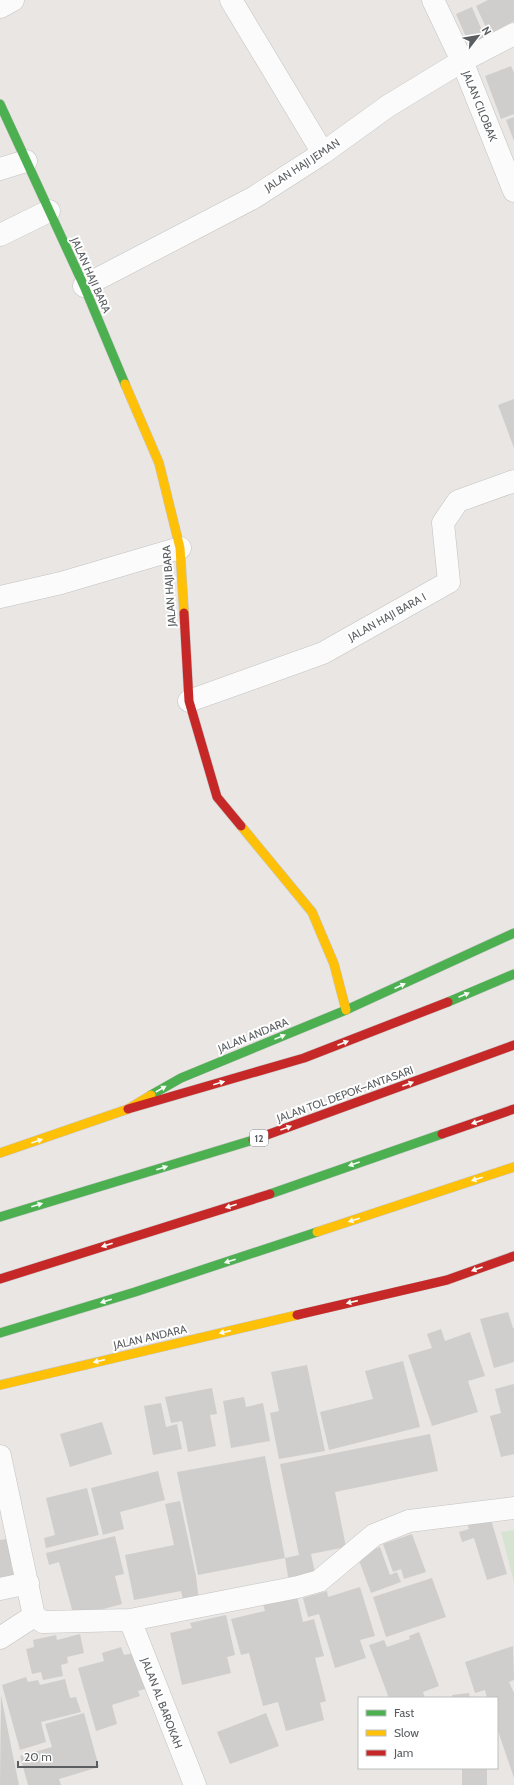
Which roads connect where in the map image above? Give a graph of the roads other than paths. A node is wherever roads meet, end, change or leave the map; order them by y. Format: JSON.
{"nodes":[{"id":1,"x":12,"y":0,"type":"edge"},
{"id":2,"x":231,"y":0,"type":"edge"},
{"id":3,"x":433,"y":0,"type":"edge"},
{"id":4,"x":0,"y":7,"type":"edge"},
{"id":5,"x":514,"y":34,"type":"edge"},
{"id":6,"x":462,"y":61,"type":"junction"},
{"id":7,"x":0,"y":104,"type":"edge"},
{"id":8,"x":323,"y":153,"type":"junction"},
{"id":9,"x":26,"y":162,"type":"junction"},
{"id":10,"x":0,"y":169,"type":"edge"},
{"id":11,"x":514,"y":191,"type":"edge"},
{"id":12,"x":49,"y":211,"type":"junction"},
{"id":13,"x":0,"y":235,"type":"edge"},
{"id":14,"x":84,"y":286,"type":"junction"},
{"id":15,"x":514,"y":481,"type":"edge"},
{"id":16,"x":180,"y":548,"type":"junction"},
{"id":17,"x":0,"y":597,"type":"edge"},
{"id":18,"x":189,"y":701,"type":"junction"},
{"id":19,"x":514,"y":934,"type":"edge"},
{"id":20,"x":514,"y":974,"type":"edge"},
{"id":21,"x":346,"y":1010,"type":"junction"},
{"id":22,"x":514,"y":1045,"type":"edge"},
{"id":23,"x":128,"y":1109,"type":"junction"},
{"id":24,"x":514,"y":1109,"type":"edge"},
{"id":25,"x":0,"y":1154,"type":"edge"},
{"id":26,"x":514,"y":1167,"type":"edge"},
{"id":27,"x":0,"y":1217,"type":"edge"},
{"id":28,"x":514,"y":1256,"type":"edge"},
{"id":29,"x":0,"y":1279,"type":"edge"},
{"id":30,"x":0,"y":1333,"type":"edge"},
{"id":31,"x":0,"y":1385,"type":"edge"},
{"id":32,"x":0,"y":1456,"type":"edge"},
{"id":33,"x":514,"y":1508,"type":"edge"},
{"id":34,"x":28,"y":1583,"type":"junction"},
{"id":35,"x":0,"y":1589,"type":"edge"},
{"id":36,"x":34,"y":1616,"type":"junction"},
{"id":37,"x":130,"y":1620,"type":"junction"},
{"id":38,"x":0,"y":1638,"type":"edge"},
{"id":39,"x":195,"y":1785,"type":"edge"}],
"edges":[{"from":1,"to":4,"type":"street"},
{"from":2,"to":8,"type":"street"},
{"from":3,"to":6,"type":"street","name":"JALAN CILOBAK"},
{"from":5,"to":6,"type":"street","name":"JALAN HAJI JEMAN"},
{"from":6,"to":8,"type":"street","name":"JALAN HAJI JEMAN"},
{"from":6,"to":11,"type":"street","name":"JALAN CILOBAK"},
{"from":7,"to":9,"type":"main road","name":"JALAN HAJI BARA"},
{"from":8,"to":14,"type":"street","name":"JALAN HAJI JEMAN"},
{"from":9,"to":10,"type":"street"},
{"from":9,"to":12,"type":"main road","name":"JALAN HAJI BARA"},
{"from":12,"to":13,"type":"street"},
{"from":12,"to":14,"type":"main road","name":"JALAN HAJI BARA"},
{"from":14,"to":16,"type":"main road","name":"JALAN HAJI BARA"},
{"from":15,"to":18,"type":"street","name":"JALAN HAJI BARA I"},
{"from":16,"to":17,"type":"street"},
{"from":16,"to":18,"type":"main road","name":"JALAN HAJI BARA"},
{"from":18,"to":21,"type":"main road","name":"JALAN HAJI BARA"},
{"from":21,"to":19,"type":"main road","name":"JALAN ANDARA","one_way":true},
{"from":23,"to":20,"type":"main road","one_way":true},
{"from":23,"to":21,"type":"main road","name":"JALAN ANDARA","one_way":true},
{"from":27,"to":22,"type":"main road","name":"JALAN TOL DEPOK–ANTASARI","number":"12","one_way":true},
{"from":25,"to":23,"type":"main road","name":"JALAN ANDARA","one_way":true},
{"from":24,"to":29,"type":"main road","one_way":true},
{"from":26,"to":30,"type":"main road","one_way":true},
{"from":28,"to":31,"type":"main road","name":"JALAN ANDARA","one_way":true},
{"from":32,"to":34,"type":"street"},
{"from":33,"to":37,"type":"street"},
{"from":34,"to":35,"type":"street"},
{"from":34,"to":36,"type":"street"},
{"from":36,"to":37,"type":"street"},
{"from":36,"to":38,"type":"street"},
{"from":37,"to":39,"type":"street","name":"JALAN AL BAROKAH"}]}
